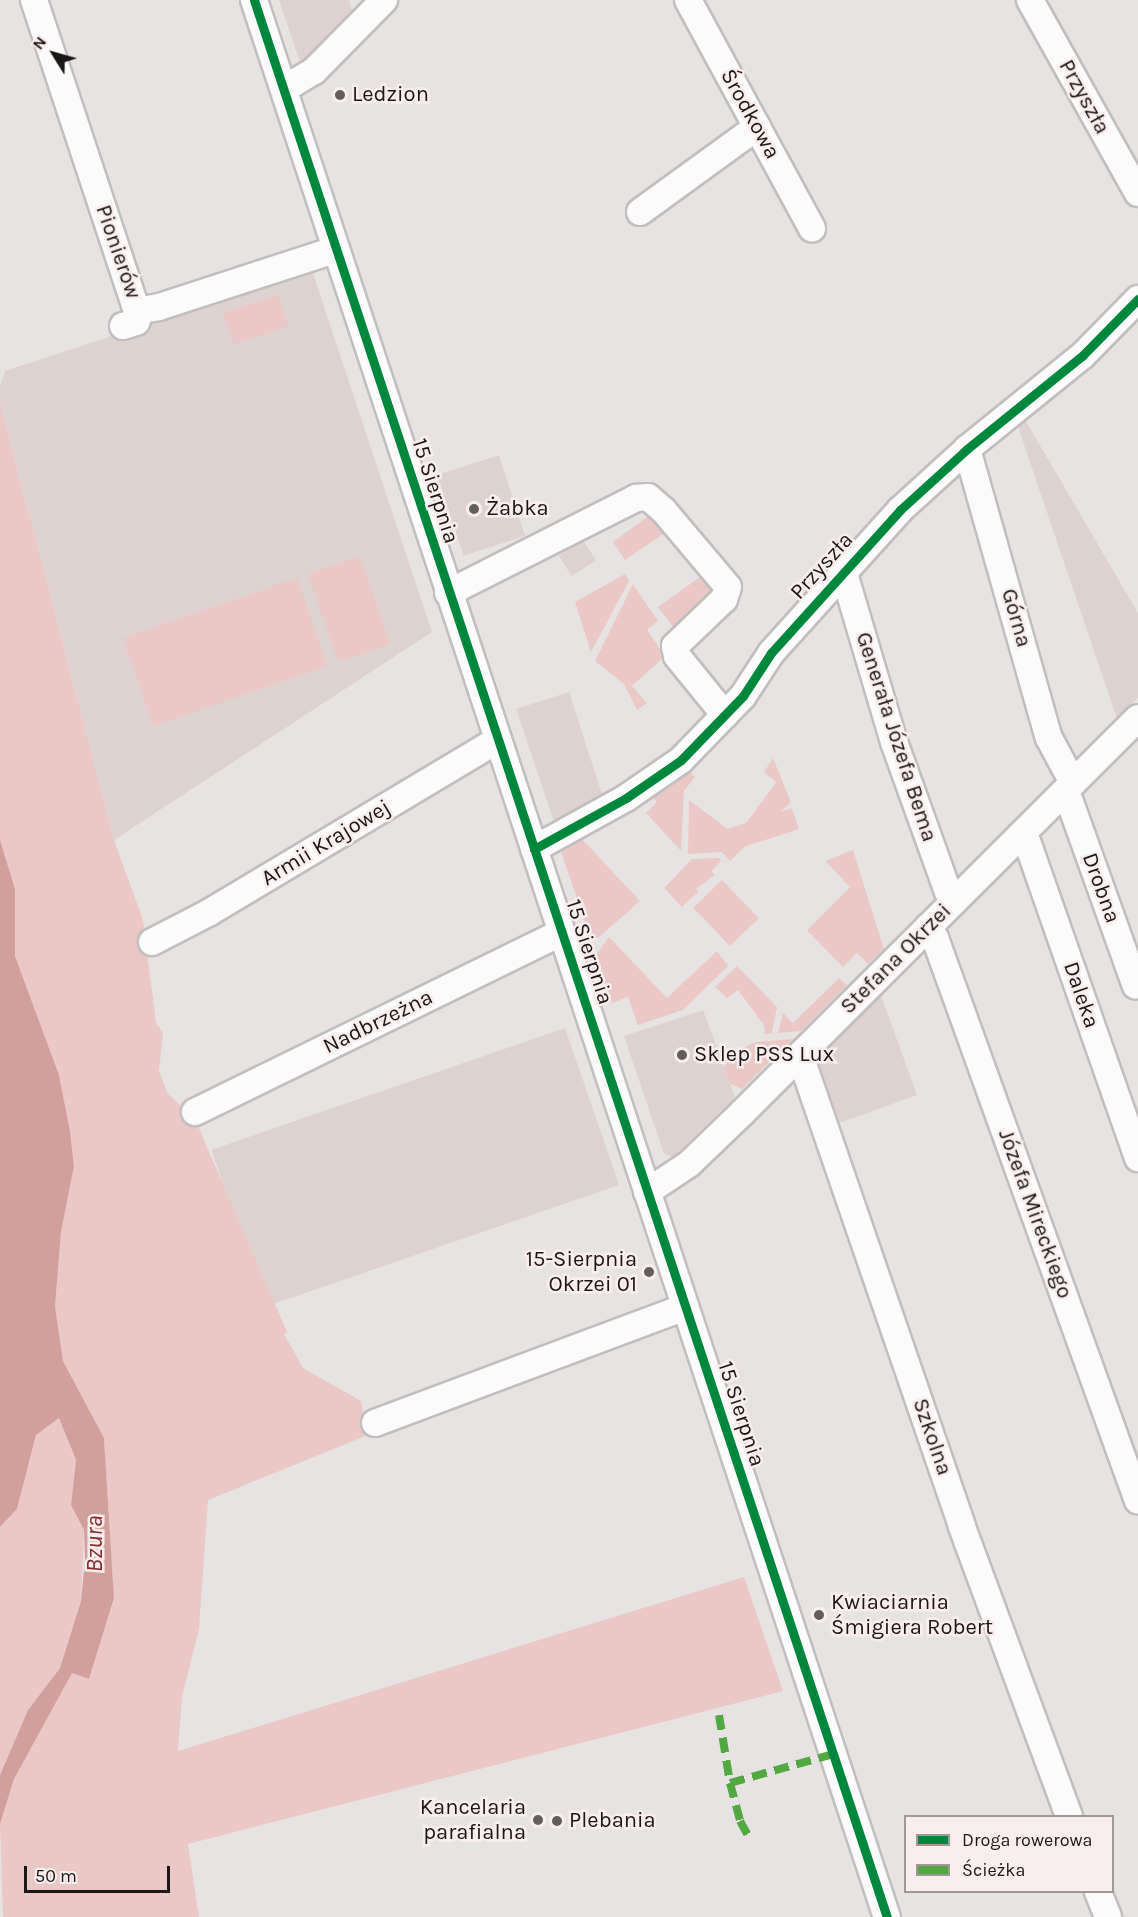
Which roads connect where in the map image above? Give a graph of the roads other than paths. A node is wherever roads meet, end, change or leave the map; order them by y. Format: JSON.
{"nodes":[{"id":1,"x":34,"y":0,"type":"edge"},
{"id":2,"x":254,"y":0,"type":"edge"},
{"id":3,"x":384,"y":0,"type":"edge"},
{"id":4,"x":688,"y":0,"type":"edge"},
{"id":5,"x":1030,"y":0,"type":"edge"},
{"id":6,"x":284,"y":89,"type":"junction"},
{"id":7,"x":757,"y":127,"type":"junction"},
{"id":8,"x":1138,"y":193,"type":"edge"},
{"id":9,"x":640,"y":212,"type":"dead end"},
{"id":10,"x":812,"y":228,"type":"dead end"},
{"id":11,"x":334,"y":250,"type":"junction"},
{"id":12,"x":1138,"y":299,"type":"edge"},
{"id":13,"x":967,"y":449,"type":"junction"},
{"id":14,"x":843,"y":570,"type":"junction"},
{"id":15,"x":448,"y":593,"type":"junction"},
{"id":16,"x":725,"y":715,"type":"junction"},
{"id":17,"x":1137,"y":723,"type":"edge"},
{"id":18,"x":498,"y":740,"type":"junction"},
{"id":19,"x":1068,"y":788,"type":"junction"},
{"id":20,"x":1021,"y":835,"type":"junction"},
{"id":21,"x":534,"y":849,"type":"junction"},
{"id":22,"x":955,"y":901,"type":"junction"},
{"id":23,"x":928,"y":927,"type":"junction"},
{"id":24,"x":561,"y":933,"type":"junction"},
{"id":25,"x":152,"y":942,"type":"dead end"},
{"id":26,"x":1136,"y":986,"type":"dead end"},
{"id":27,"x":797,"y":1058,"type":"junction"},
{"id":28,"x":195,"y":1112,"type":"dead end"},
{"id":29,"x":1138,"y":1158,"type":"edge"},
{"id":30,"x":647,"y":1192,"type":"junction"},
{"id":31,"x":685,"y":1307,"type":"junction"},
{"id":32,"x":375,"y":1423,"type":"dead end"},
{"id":33,"x":1138,"y":1501,"type":"edge"},
{"id":34,"x":1069,"y":1815,"type":"edge"},
{"id":35,"x":1098,"y":1893,"type":"edge"},
{"id":36,"x":887,"y":1917,"type":"edge"},
{"id":37,"x":1108,"y":1917,"type":"edge"}],
"edges":[{"from":1,"to":11,"type":"street","name":"Pionierów"},
{"from":2,"to":6,"type":"street","name":"15 Sierpnia"},
{"from":3,"to":6,"type":"street"},
{"from":4,"to":7,"type":"street","name":"Środkowa"},
{"from":5,"to":8,"type":"street","name":"Przyszła"},
{"from":6,"to":11,"type":"street","name":"15 Sierpnia"},
{"from":7,"to":9,"type":"street"},
{"from":7,"to":10,"type":"street","name":"Środkowa"},
{"from":11,"to":15,"type":"street","name":"15 Sierpnia"},
{"from":12,"to":13,"type":"street","name":"Przyszła"},
{"from":13,"to":14,"type":"street","name":"Przyszła"},
{"from":13,"to":19,"type":"street","name":"Górna"},
{"from":14,"to":16,"type":"street","name":"Przyszła"},
{"from":14,"to":22,"type":"street","name":"Generała Józefa Bema"},
{"from":15,"to":16,"type":"street"},
{"from":15,"to":18,"type":"street","name":"15 Sierpnia"},
{"from":16,"to":21,"type":"street","name":"Przyszła"},
{"from":17,"to":19,"type":"street","name":"Stefana Okrzei"},
{"from":18,"to":21,"type":"street","name":"15 Sierpnia"},
{"from":18,"to":25,"type":"street","name":"Armii Krajowej"},
{"from":19,"to":20,"type":"street","name":"Stefana Okrzei"},
{"from":19,"to":26,"type":"street","name":"Drobna"},
{"from":20,"to":22,"type":"street","name":"Stefana Okrzei"},
{"from":20,"to":29,"type":"street","name":"Daleka"},
{"from":21,"to":24,"type":"street","name":"15 Sierpnia"},
{"from":22,"to":23,"type":"street","name":"Stefana Okrzei"},
{"from":23,"to":27,"type":"street","name":"Stefana Okrzei"},
{"from":23,"to":33,"type":"street","name":"Józefa Mireckiego"},
{"from":24,"to":28,"type":"street","name":"Nadbrzeżna"},
{"from":24,"to":30,"type":"street","name":"15 Sierpnia"},
{"from":27,"to":30,"type":"street","name":"Stefana Okrzei"},
{"from":27,"to":34,"type":"street","name":"Szkolna"},
{"from":30,"to":31,"type":"street","name":"15 Sierpnia"},
{"from":31,"to":32,"type":"street"},
{"from":31,"to":36,"type":"street","name":"15 Sierpnia"},
{"from":35,"to":37,"type":"street"}]}
